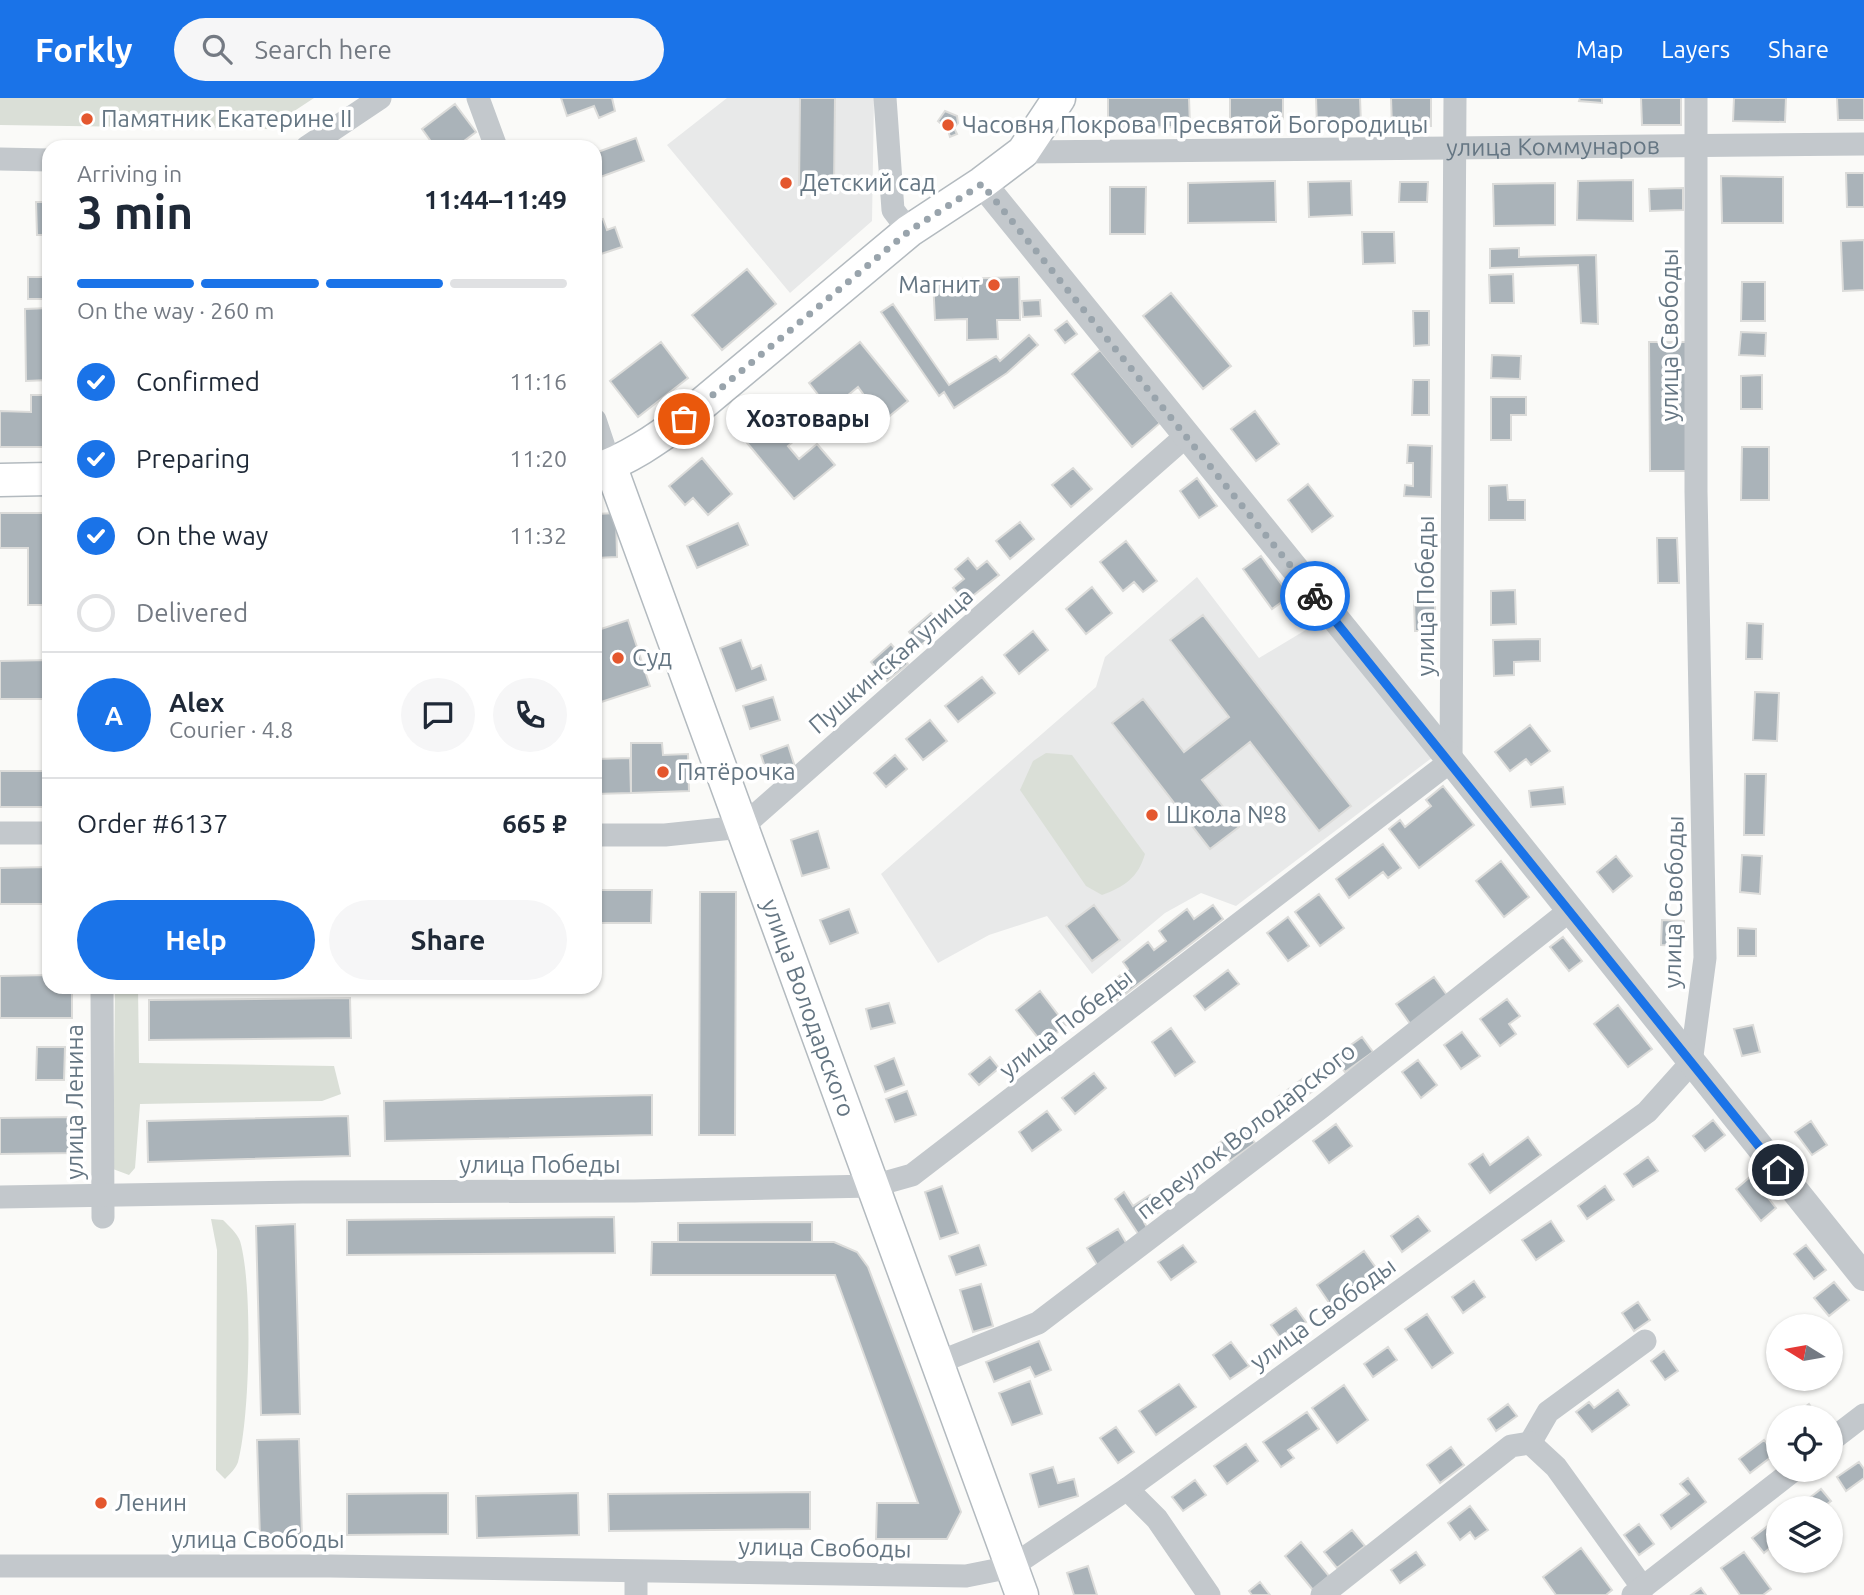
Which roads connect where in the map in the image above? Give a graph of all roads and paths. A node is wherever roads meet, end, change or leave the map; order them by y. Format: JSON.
{"nodes":[{"id":1,"x":380,"y":98,"type":"edge"},
{"id":2,"x":478,"y":98,"type":"edge"},
{"id":3,"x":885,"y":98,"type":"edge"},
{"id":4,"x":1059,"y":98,"type":"edge"},
{"id":5,"x":1455,"y":98,"type":"edge"},
{"id":6,"x":1696,"y":98,"type":"edge"},
{"id":7,"x":317,"y":140,"type":"edge"},
{"id":8,"x":493,"y":140,"type":"edge"},
{"id":9,"x":1864,"y":144,"type":"edge"},
{"id":10,"x":1697,"y":147,"type":"junction"},
{"id":11,"x":1455,"y":148,"type":"junction"},
{"id":12,"x":1023,"y":152,"type":"junction"},
{"id":13,"x":0,"y":159,"type":"edge"},
{"id":14,"x":42,"y":160,"type":"edge"},
{"id":15,"x":982,"y":184,"type":"junction"},
{"id":16,"x":909,"y":231,"type":"junction"},
{"id":17,"x":1186,"y":436,"type":"junction"},
{"id":18,"x":602,"y":468,"type":"edge"},
{"id":19,"x":42,"y":479,"type":"edge"},
{"id":20,"x":0,"y":480,"type":"edge"},
{"id":21,"x":1451,"y":761,"type":"junction"},
{"id":22,"x":742,"y":827,"type":"junction"},
{"id":23,"x":0,"y":833,"type":"edge"},
{"id":24,"x":42,"y":833,"type":"edge"},
{"id":25,"x":602,"y":835,"type":"edge"},
{"id":26,"x":1569,"y":911,"type":"junction"},
{"id":27,"x":102,"y":994,"type":"edge"},
{"id":28,"x":1691,"y":1063,"type":"junction"},
{"id":29,"x":873,"y":1186,"type":"junction"},
{"id":30,"x":0,"y":1197,"type":"edge"},
{"id":31,"x":102,"y":1206,"type":"junction"},
{"id":32,"x":1864,"y":1278,"type":"edge"},
{"id":33,"x":1645,"y":1341,"type":"dead end"},
{"id":34,"x":937,"y":1363,"type":"junction"},
{"id":35,"x":1864,"y":1415,"type":"edge"},
{"id":36,"x":1843,"y":1431,"type":"edge"},
{"id":37,"x":1530,"y":1443,"type":"junction"},
{"id":38,"x":1779,"y":1482,"type":"edge"},
{"id":39,"x":1127,"y":1489,"type":"junction"},
{"id":40,"x":0,"y":1566,"type":"edge"},
{"id":41,"x":636,"y":1572,"type":"junction"},
{"id":42,"x":1016,"y":1581,"type":"edge"},
{"id":43,"x":1638,"y":1592,"type":"edge"},
{"id":44,"x":636,"y":1595,"type":"edge"},
{"id":45,"x":1209,"y":1595,"type":"edge"},
{"id":46,"x":1322,"y":1595,"type":"edge"}],
"edges":[{"from":1,"to":7,"type":"street"},
{"from":2,"to":8,"type":"street"},
{"from":3,"to":16,"type":"street"},
{"from":4,"to":12,"type":"main road"},
{"from":5,"to":11,"type":"street","name":"улица Победы"},
{"from":6,"to":10,"type":"street","name":"улица Свободы"},
{"from":9,"to":10,"type":"street","name":"улица Коммунаров"},
{"from":10,"to":11,"type":"street","name":"улица Коммунаров"},
{"from":10,"to":28,"type":"street","name":"улица Свободы"},
{"from":11,"to":12,"type":"street","name":"улица Коммунаров"},
{"from":11,"to":21,"type":"street","name":"улица Победы"},
{"from":12,"to":15,"type":"main road"},
{"from":13,"to":14,"type":"street"},
{"from":15,"to":16,"type":"main road"},
{"from":15,"to":17,"type":"street"},
{"from":16,"to":18,"type":"main road"},
{"from":17,"to":21,"type":"street"},
{"from":17,"to":22,"type":"street","name":"Пушкинская улица"},
{"from":18,"to":22,"type":"main road","name":"улица Володарского"},
{"from":19,"to":20,"type":"main road"},
{"from":21,"to":26,"type":"street"},
{"from":21,"to":29,"type":"street","name":"улица Победы"},
{"from":22,"to":25,"type":"street"},
{"from":22,"to":29,"type":"main road","name":"улица Володарского"},
{"from":23,"to":24,"type":"street"},
{"from":26,"to":28,"type":"street"},
{"from":26,"to":34,"type":"street","name":"переулок Володарского"},
{"from":27,"to":31,"type":"street","name":"улица Ленина"},
{"from":28,"to":32,"type":"street"},
{"from":28,"to":39,"type":"street","name":"улица Свободы"},
{"from":29,"to":31,"type":"street","name":"улица Победы"},
{"from":29,"to":34,"type":"main road","name":"улица Володарского"},
{"from":30,"to":31,"type":"street","name":"улица Победы"},
{"from":33,"to":37,"type":"street"},
{"from":34,"to":42,"type":"main road","name":"улица Володарского"},
{"from":35,"to":36,"type":"street"},
{"from":37,"to":43,"type":"street"},
{"from":37,"to":46,"type":"street"},
{"from":38,"to":43,"type":"street"},
{"from":39,"to":42,"type":"street","name":"улица Свободы"},
{"from":39,"to":45,"type":"street"},
{"from":40,"to":41,"type":"street","name":"улица Свободы"},
{"from":41,"to":42,"type":"street","name":"улица Свободы"},
{"from":41,"to":44,"type":"street"}]}
